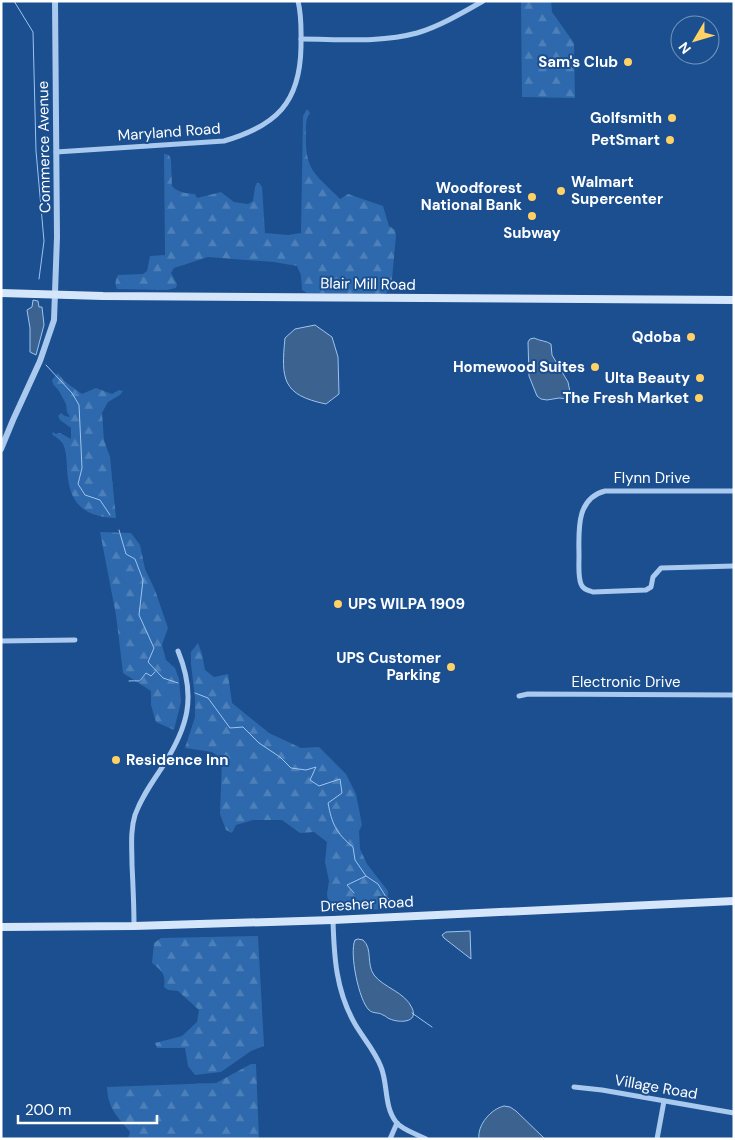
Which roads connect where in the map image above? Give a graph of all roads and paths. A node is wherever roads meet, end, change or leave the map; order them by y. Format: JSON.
{"nodes":[{"id":1,"x":55,"y":1,"type":"edge"},
{"id":2,"x":298,"y":1,"type":"edge"},
{"id":3,"x":483,"y":1,"type":"edge"},
{"id":4,"x":301,"y":39,"type":"junction"},
{"id":5,"x":56,"y":152,"type":"junction"},
{"id":6,"x":1,"y":293,"type":"edge"},
{"id":7,"x":56,"y":293,"type":"junction"},
{"id":8,"x":734,"y":300,"type":"edge"},
{"id":9,"x":1,"y":450,"type":"edge"},
{"id":10,"x":734,"y":491,"type":"edge"},
{"id":11,"x":734,"y":566,"type":"edge"},
{"id":12,"x":75,"y":640,"type":"dead end"},
{"id":13,"x":1,"y":641,"type":"edge"},
{"id":14,"x":178,"y":650,"type":"dead end"},
{"id":15,"x":734,"y":695,"type":"edge"},
{"id":16,"x":519,"y":696,"type":"dead end"},
{"id":17,"x":734,"y":901,"type":"edge"},
{"id":18,"x":333,"y":920,"type":"junction"},
{"id":19,"x":134,"y":926,"type":"junction"},
{"id":20,"x":1,"y":927,"type":"edge"},
{"id":21,"x":574,"y":1087,"type":"dead end"},
{"id":22,"x":664,"y":1101,"type":"junction"},
{"id":23,"x":734,"y":1113,"type":"edge"},
{"id":24,"x":397,"y":1123,"type":"junction"},
{"id":25,"x":390,"y":1139,"type":"edge"},
{"id":26,"x":426,"y":1139,"type":"edge"},
{"id":27,"x":657,"y":1139,"type":"edge"}],
"edges":[{"from":1,"to":5,"type":"street","name":"Commerce Avenue"},
{"from":2,"to":4,"type":"street","name":"Maryland Road"},
{"from":3,"to":4,"type":"street"},
{"from":4,"to":5,"type":"street","name":"Maryland Road"},
{"from":5,"to":7,"type":"street","name":"Commerce Avenue"},
{"from":6,"to":7,"type":"main road","name":"Blair Mill Road"},
{"from":7,"to":8,"type":"main road","name":"Blair Mill Road"},
{"from":7,"to":9,"type":"street","name":"Commerce Avenue"},
{"from":10,"to":11,"type":"street","name":"Flynn Drive"},
{"from":12,"to":13,"type":"street"},
{"from":14,"to":19,"type":"street"},
{"from":15,"to":16,"type":"street","name":"Electronic Drive"},
{"from":17,"to":18,"type":"main road","name":"Dresher Road"},
{"from":18,"to":19,"type":"main road","name":"Dresher Road"},
{"from":18,"to":24,"type":"street"},
{"from":19,"to":20,"type":"main road","name":"Dresher Road"},
{"from":21,"to":22,"type":"street","name":"Village Road"},
{"from":22,"to":23,"type":"street","name":"Village Road"},
{"from":22,"to":27,"type":"street"},
{"from":24,"to":25,"type":"street"},
{"from":24,"to":26,"type":"street"}]}
